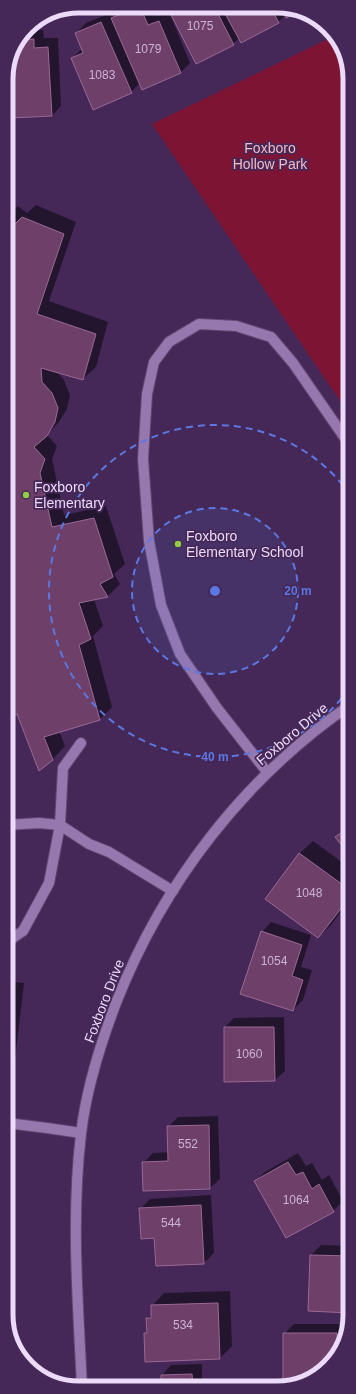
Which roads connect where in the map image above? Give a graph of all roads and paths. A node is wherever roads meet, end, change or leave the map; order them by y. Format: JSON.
{"nodes":[{"id":1,"x":343,"y":434,"type":"edge"},
{"id":2,"x":343,"y":710,"type":"edge"},
{"id":3,"x":81,"y":743,"type":"dead end"},
{"id":4,"x":267,"y":772,"type":"junction"},
{"id":5,"x":13,"y":824,"type":"edge"},
{"id":6,"x":60,"y":825,"type":"junction"},
{"id":7,"x":172,"y":891,"type":"junction"},
{"id":8,"x":13,"y":937,"type":"edge"},
{"id":9,"x":13,"y":1124,"type":"edge"},
{"id":10,"x":81,"y":1133,"type":"junction"},
{"id":11,"x":82,"y":1381,"type":"edge"}],
"edges":[{"from":1,"to":4,"type":"street"},
{"from":2,"to":4,"type":"street","name":"Foxboro Drive"},
{"from":3,"to":6,"type":"street"},
{"from":4,"to":7,"type":"street","name":"Foxboro Drive"},
{"from":5,"to":6,"type":"street"},
{"from":6,"to":7,"type":"street"},
{"from":6,"to":8,"type":"street"},
{"from":7,"to":10,"type":"street","name":"Foxboro Drive"},
{"from":9,"to":10,"type":"street"},
{"from":10,"to":11,"type":"street","name":"Foxboro Drive"}]}
